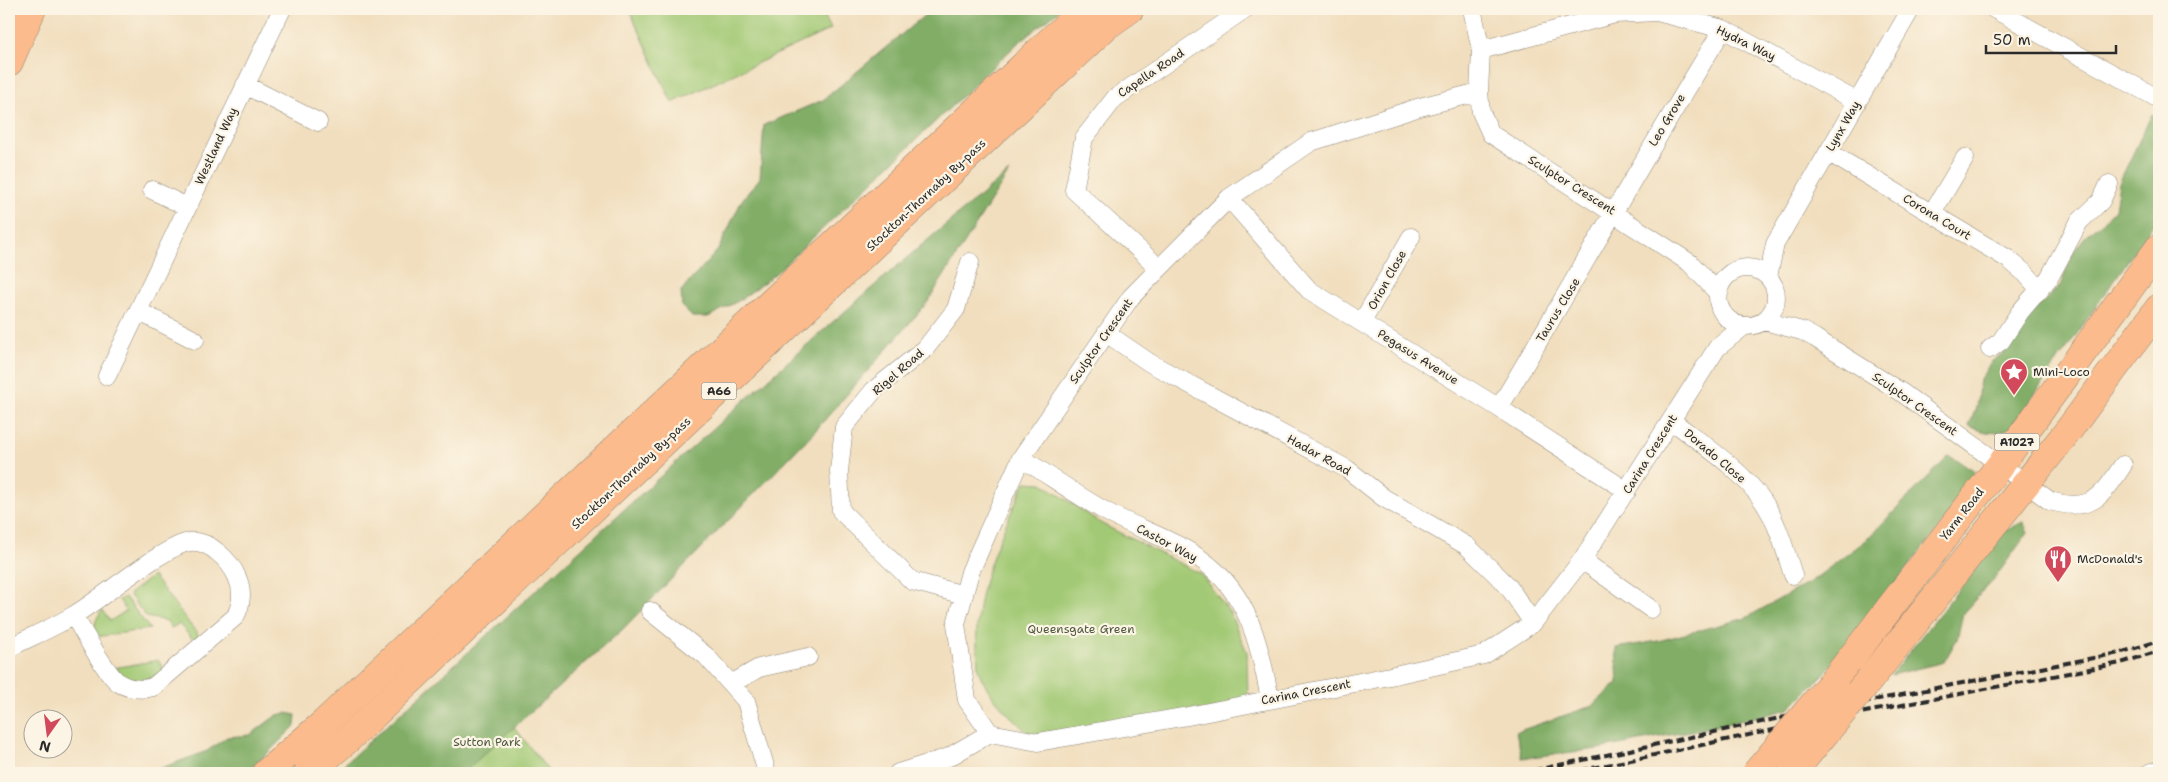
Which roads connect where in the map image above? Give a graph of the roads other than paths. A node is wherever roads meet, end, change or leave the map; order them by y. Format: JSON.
{"nodes":[{"id":1,"x":32,"y":9,"type":"edge"},
{"id":2,"x":282,"y":9,"type":"edge"},
{"id":3,"x":1084,"y":9,"type":"edge"},
{"id":4,"x":1130,"y":9,"type":"edge"},
{"id":5,"x":1244,"y":9,"type":"edge"},
{"id":6,"x":1472,"y":9,"type":"edge"},
{"id":7,"x":1911,"y":9,"type":"edge"},
{"id":8,"x":1994,"y":9,"type":"edge"},
{"id":9,"x":1723,"y":29,"type":"junction"},
{"id":10,"x":1480,"y":50,"type":"junction"},
{"id":11,"x":9,"y":62,"type":"edge"},
{"id":12,"x":245,"y":85,"type":"junction"},
{"id":13,"x":1479,"y":92,"type":"junction"},
{"id":14,"x":2159,"y":98,"type":"edge"},
{"id":15,"x":1856,"y":101,"type":"junction"},
{"id":16,"x":318,"y":122,"type":"dead end"},
{"id":17,"x":1828,"y":152,"type":"junction"},
{"id":18,"x":1965,"y":158,"type":"dead end"},
{"id":19,"x":2108,"y":184,"type":"dead end"},
{"id":20,"x":152,"y":190,"type":"dead end"},
{"id":21,"x":1229,"y":198,"type":"junction"},
{"id":22,"x":187,"y":207,"type":"junction"},
{"id":23,"x":1616,"y":212,"type":"junction"},
{"id":24,"x":1932,"y":213,"type":"junction"},
{"id":25,"x":1410,"y":237,"type":"dead end"},
{"id":26,"x":1775,"y":244,"type":"junction"},
{"id":27,"x":2159,"y":248,"type":"edge"},
{"id":28,"x":970,"y":262,"type":"dead end"},
{"id":29,"x":1690,"y":262,"type":"junction"},
{"id":30,"x":1160,"y":268,"type":"junction"},
{"id":31,"x":1749,"y":268,"type":"junction"},
{"id":32,"x":1729,"y":274,"type":"junction"},
{"id":33,"x":1768,"y":276,"type":"junction"},
{"id":34,"x":2040,"y":290,"type":"junction"},
{"id":35,"x":1719,"y":294,"type":"junction"},
{"id":36,"x":1776,"y":303,"type":"junction"},
{"id":37,"x":2159,"y":308,"type":"edge"},
{"id":38,"x":138,"y":311,"type":"junction"},
{"id":39,"x":1724,"y":313,"type":"junction"},
{"id":40,"x":1764,"y":321,"type":"junction"},
{"id":41,"x":1362,"y":322,"type":"junction"},
{"id":42,"x":1744,"y":326,"type":"junction"},
{"id":43,"x":1802,"y":331,"type":"junction"},
{"id":44,"x":1106,"y":333,"type":"junction"},
{"id":45,"x":195,"y":340,"type":"dead end"},
{"id":46,"x":1717,"y":348,"type":"junction"},
{"id":47,"x":1990,"y":349,"type":"dead end"},
{"id":48,"x":107,"y":376,"type":"dead end"},
{"id":49,"x":1499,"y":408,"type":"junction"},
{"id":50,"x":1671,"y":420,"type":"junction"},
{"id":51,"x":1021,"y":458,"type":"junction"},
{"id":52,"x":2000,"y":464,"type":"junction"},
{"id":53,"x":2123,"y":465,"type":"dead end"},
{"id":54,"x":2026,"y":483,"type":"junction"},
{"id":55,"x":1627,"y":491,"type":"junction"},
{"id":56,"x":1582,"y":560,"type":"junction"},
{"id":57,"x":1793,"y":575,"type":"dead end"},
{"id":58,"x":964,"y":595,"type":"junction"},
{"id":59,"x":1651,"y":609,"type":"dead end"},
{"id":60,"x":650,"y":611,"type":"dead end"},
{"id":61,"x":74,"y":616,"type":"junction"},
{"id":62,"x":1533,"y":623,"type":"junction"},
{"id":63,"x":9,"y":648,"type":"edge"},
{"id":64,"x":808,"y":657,"type":"dead end"},
{"id":65,"x":730,"y":684,"type":"junction"},
{"id":66,"x":1270,"y":699,"type":"junction"},
{"id":67,"x":990,"y":733,"type":"junction"},
{"id":68,"x":2159,"y":770,"type":"edge"},
{"id":69,"x":266,"y":773,"type":"edge"},
{"id":70,"x":308,"y":773,"type":"edge"},
{"id":71,"x":767,"y":773,"type":"edge"},
{"id":72,"x":898,"y":773,"type":"edge"},
{"id":73,"x":1756,"y":773,"type":"edge"},
{"id":74,"x":1792,"y":773,"type":"edge"},
{"id":75,"x":2149,"y":773,"type":"edge"}],
"edges":[{"from":1,"to":11,"type":"main road"},
{"from":2,"to":12,"type":"street","name":"Westland Way"},
{"from":3,"to":69,"type":"main road","number":"A66"},
{"from":4,"to":70,"type":"main road","name":"Stockton-Thornaby By-pass","number":"A66"},
{"from":5,"to":30,"type":"street","name":"Capella Road"},
{"from":6,"to":10,"type":"street","name":"Sculptor Crescent"},
{"from":7,"to":15,"type":"street","name":"Lynx Way"},
{"from":8,"to":14,"type":"street"},
{"from":9,"to":10,"type":"street","name":"Hydra Way"},
{"from":9,"to":15,"type":"street","name":"Hydra Way"},
{"from":9,"to":23,"type":"street","name":"Leo Grove"},
{"from":10,"to":13,"type":"street","name":"Sculptor Crescent"},
{"from":12,"to":16,"type":"street"},
{"from":12,"to":22,"type":"street","name":"Westland Way"},
{"from":13,"to":21,"type":"street","name":"Sculptor Crescent"},
{"from":13,"to":23,"type":"street","name":"Sculptor Crescent"},
{"from":15,"to":17,"type":"street","name":"Lynx Way"},
{"from":17,"to":24,"type":"street","name":"Corona Court"},
{"from":17,"to":26,"type":"street","name":"Lynx Way"},
{"from":18,"to":24,"type":"street"},
{"from":19,"to":34,"type":"street"},
{"from":20,"to":22,"type":"street"},
{"from":21,"to":30,"type":"street","name":"Sculptor Crescent"},
{"from":21,"to":41,"type":"street","name":"Pegasus Avenue"},
{"from":22,"to":38,"type":"street","name":"Westland Way"},
{"from":23,"to":29,"type":"street","name":"Sculptor Crescent"},
{"from":23,"to":49,"type":"street","name":"Taurus Close"},
{"from":24,"to":34,"type":"street","name":"Corona Court"},
{"from":25,"to":41,"type":"street","name":"Orion Close"},
{"from":26,"to":31,"type":"street","name":"Lynx Way"},
{"from":26,"to":33,"type":"street","name":"Lynx Way"},
{"from":27,"to":52,"type":"main road","name":"Yarm Road","number":"A1027"},
{"from":28,"to":58,"type":"street","name":"Rigel Road"},
{"from":29,"to":32,"type":"street","name":"Sculptor Crescent"},
{"from":29,"to":35,"type":"street","name":"Sculptor Crescent"},
{"from":30,"to":44,"type":"street","name":"Sculptor Crescent"},
{"from":31,"to":32,"type":"street"},
{"from":31,"to":33,"type":"street"},
{"from":32,"to":35,"type":"street"},
{"from":33,"to":36,"type":"street"},
{"from":34,"to":47,"type":"street"},
{"from":35,"to":39,"type":"street"},
{"from":36,"to":40,"type":"street"},
{"from":36,"to":43,"type":"street","name":"Sculptor Crescent"},
{"from":37,"to":54,"type":"main road","number":"A1027"},
{"from":38,"to":45,"type":"street"},
{"from":38,"to":48,"type":"street","name":"Westland Way"},
{"from":39,"to":42,"type":"street"},
{"from":39,"to":46,"type":"street","name":"Carina Crescent"},
{"from":40,"to":42,"type":"street"},
{"from":40,"to":43,"type":"street","name":"Sculptor Crescent"},
{"from":41,"to":49,"type":"street","name":"Pegasus Avenue"},
{"from":42,"to":46,"type":"street","name":"Carina Crescent"},
{"from":43,"to":52,"type":"street","name":"Sculptor Crescent"},
{"from":44,"to":51,"type":"street","name":"Sculptor Crescent"},
{"from":44,"to":62,"type":"street","name":"Hadar Road"},
{"from":46,"to":50,"type":"street","name":"Carina Crescent"},
{"from":49,"to":55,"type":"street","name":"Pegasus Avenue"},
{"from":50,"to":55,"type":"street","name":"Carina Crescent"},
{"from":50,"to":57,"type":"street","name":"Dorado Close"},
{"from":51,"to":58,"type":"street","name":"Sculptor Crescent"},
{"from":51,"to":66,"type":"street","name":"Castor Way"},
{"from":52,"to":54,"type":"street","name":"Sculptor Crescent"},
{"from":52,"to":73,"type":"main road","name":"Yarm Road","number":"A1027","bridge":true},
{"from":53,"to":54,"type":"street","name":"Sculptor Crescent"},
{"from":54,"to":74,"type":"main road","number":"A1027","bridge":true},
{"from":55,"to":56,"type":"street","name":"Carina Crescent"},
{"from":56,"to":59,"type":"street"},
{"from":56,"to":62,"type":"street","name":"Carina Crescent"},
{"from":58,"to":67,"type":"street","name":"Sculptor Crescent"},
{"from":60,"to":65,"type":"street"},
{"from":61,"to":61,"type":"street"},
{"from":61,"to":63,"type":"street"},
{"from":62,"to":66,"type":"street","name":"Carina Crescent"},
{"from":64,"to":65,"type":"street"},
{"from":65,"to":71,"type":"street"},
{"from":66,"to":67,"type":"street","name":"Carina Crescent"},
{"from":67,"to":72,"type":"street"},
{"from":68,"to":75,"type":"street"}]}
